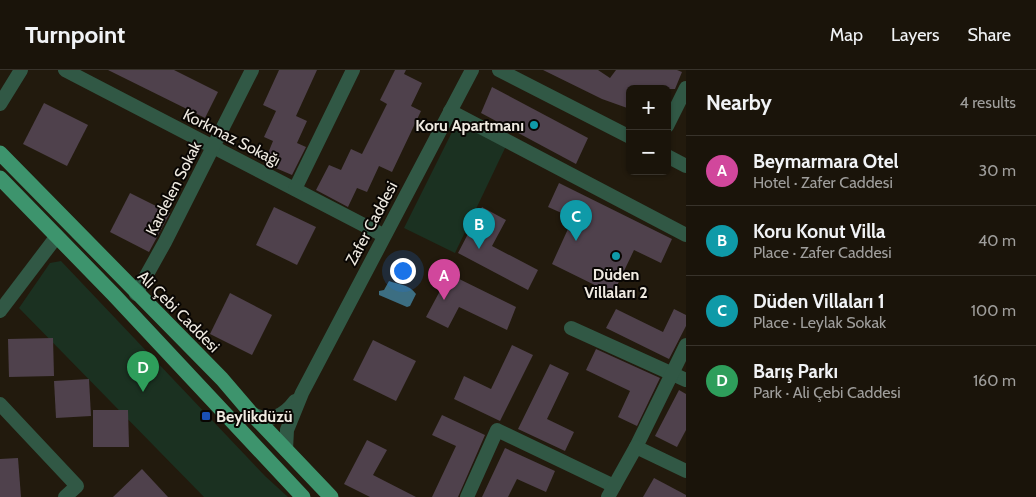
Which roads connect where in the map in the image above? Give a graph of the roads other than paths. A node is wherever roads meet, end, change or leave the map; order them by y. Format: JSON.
{"nodes":[{"id":1,"x":21,"y":70,"type":"edge"},
{"id":2,"x":65,"y":70,"type":"edge"},
{"id":3,"x":252,"y":70,"type":"edge"},
{"id":4,"x":353,"y":70,"type":"edge"},
{"id":5,"x":472,"y":70,"type":"edge"},
{"id":6,"x":499,"y":70,"type":"edge"},
{"id":7,"x":686,"y":88,"type":"edge"},
{"id":8,"x":0,"y":104,"type":"edge"},
{"id":9,"x":450,"y":111,"type":"junction"},
{"id":10,"x":671,"y":118,"type":"edge"},
{"id":11,"x":626,"y":135,"type":"edge"},
{"id":12,"x":213,"y":147,"type":"junction"},
{"id":13,"x":0,"y":153,"type":"edge"},
{"id":14,"x":671,"y":158,"type":"edge"},
{"id":15,"x":686,"y":166,"type":"edge"},
{"id":16,"x":0,"y":178,"type":"edge"},
{"id":17,"x":295,"y":189,"type":"junction"},
{"id":18,"x":686,"y":234,"type":"edge"},
{"id":19,"x":384,"y":235,"type":"junction"},
{"id":20,"x":58,"y":236,"type":"junction"},
{"id":21,"x":136,"y":294,"type":"junction"},
{"id":22,"x":0,"y":311,"type":"edge"},
{"id":23,"x":571,"y":328,"type":"dead end"},
{"id":24,"x":686,"y":345,"type":"edge"},
{"id":25,"x":672,"y":373,"type":"junction"},
{"id":26,"x":686,"y":380,"type":"edge"},
{"id":27,"x":302,"y":393,"type":"junction"},
{"id":28,"x":0,"y":404,"type":"edge"},
{"id":29,"x":251,"y":413,"type":"junction"},
{"id":30,"x":636,"y":447,"type":"junction"},
{"id":31,"x":286,"y":450,"type":"junction"},
{"id":32,"x":686,"y":471,"type":"edge"},
{"id":33,"x":611,"y":492,"type":"edge"},
{"id":34,"x":65,"y":497,"type":"edge"},
{"id":35,"x":303,"y":497,"type":"edge"},
{"id":36,"x":331,"y":497,"type":"edge"},
{"id":37,"x":466,"y":497,"type":"edge"}],
"edges":[{"from":1,"to":8,"type":"street"},
{"from":2,"to":12,"type":"street","name":"Korkmaz Sokağı"},
{"from":3,"to":12,"type":"street","name":"Kardelen Sokak"},
{"from":4,"to":17,"type":"street"},
{"from":5,"to":9,"type":"street","name":"Zafer Caddesi"},
{"from":6,"to":11,"type":"street"},
{"from":7,"to":10,"type":"street"},
{"from":9,"to":18,"type":"street"},
{"from":9,"to":19,"type":"street","name":"Zafer Caddesi"},
{"from":12,"to":17,"type":"street","name":"Korkmaz Sokağı"},
{"from":12,"to":21,"type":"street","name":"Kardelen Sokak"},
{"from":13,"to":21,"type":"main road","name":"Ali Çebi Caddesi"},
{"from":14,"to":15,"type":"street"},
{"from":16,"to":20,"type":"main road"},
{"from":17,"to":19,"type":"street","name":"Korkmaz Sokağı"},
{"from":19,"to":27,"type":"street","name":"Zafer Caddesi"},
{"from":20,"to":22,"type":"street"},
{"from":20,"to":35,"type":"main road"},
{"from":21,"to":29,"type":"main road","name":"Ali Çebi Caddesi"},
{"from":23,"to":25,"type":"street"},
{"from":24,"to":25,"type":"street"},
{"from":25,"to":26,"type":"street"},
{"from":25,"to":30,"type":"street"},
{"from":27,"to":29,"type":"street"},
{"from":27,"to":31,"type":"street"},
{"from":28,"to":34,"type":"street"},
{"from":29,"to":31,"type":"main road","name":"Ali Çebi Caddesi"},
{"from":30,"to":32,"type":"street"},
{"from":30,"to":33,"type":"street"},
{"from":31,"to":36,"type":"main road","name":"Ali Çebi Caddesi"},
{"from":33,"to":37,"type":"street"}]}
